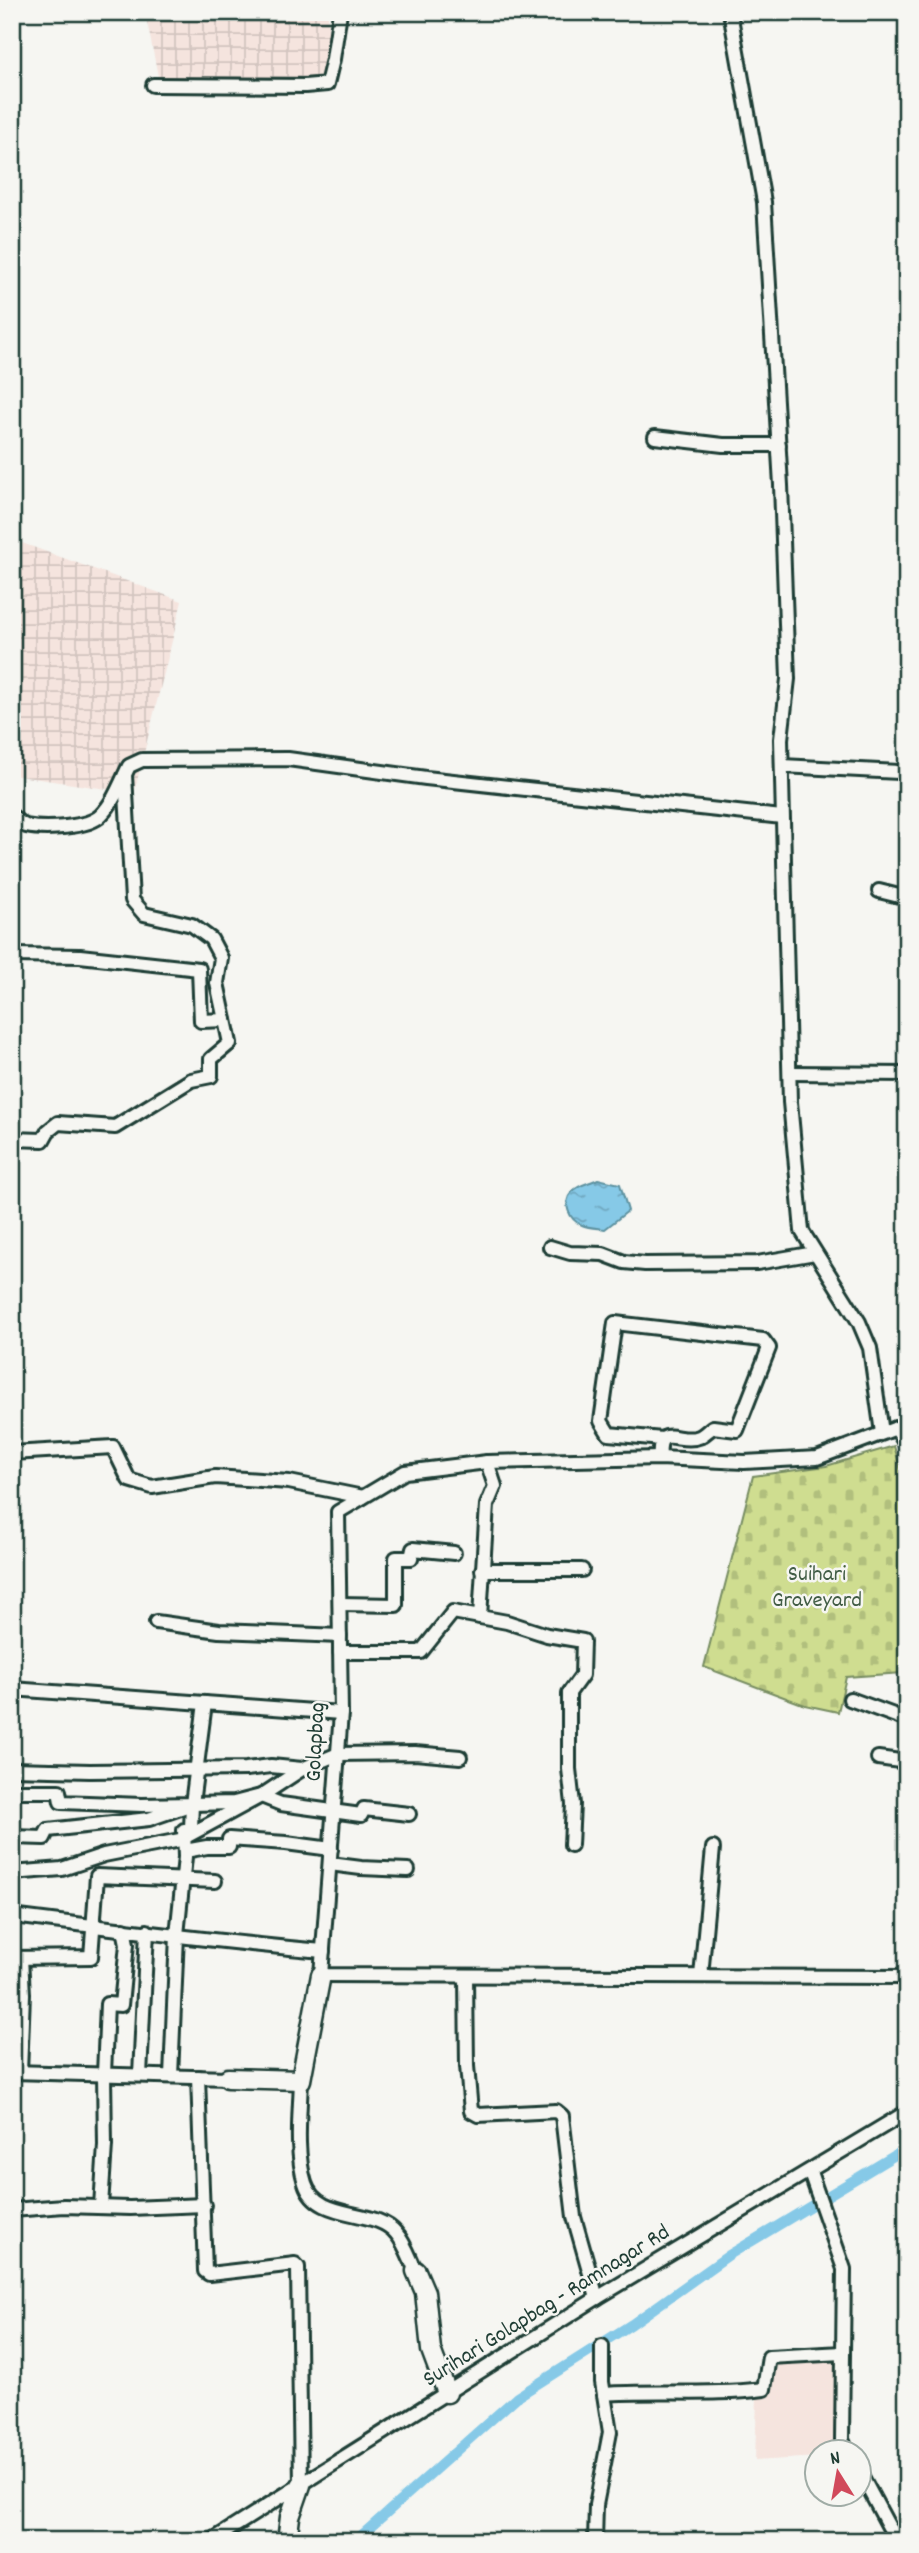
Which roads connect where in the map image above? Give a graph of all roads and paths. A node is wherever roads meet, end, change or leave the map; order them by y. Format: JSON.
{"nodes":[{"id":1,"x":340,"y":12,"type":"edge"},
{"id":2,"x":730,"y":12,"type":"edge"},
{"id":3,"x":153,"y":85,"type":"dead end"},
{"id":4,"x":655,"y":437,"type":"dead end"},
{"id":5,"x":779,"y":445,"type":"junction"},
{"id":6,"x":782,"y":766,"type":"junction"},
{"id":7,"x":125,"y":773,"type":"junction"},
{"id":8,"x":907,"y":778,"type":"edge"},
{"id":9,"x":12,"y":816,"type":"edge"},
{"id":10,"x":782,"y":817,"type":"junction"},
{"id":11,"x":879,"y":891,"type":"dead end"},
{"id":12,"x":907,"y":898,"type":"edge"},
{"id":13,"x":12,"y":956,"type":"edge"},
{"id":14,"x":225,"y":1020,"type":"junction"},
{"id":15,"x":791,"y":1073,"type":"junction"},
{"id":16,"x":907,"y":1074,"type":"edge"},
{"id":17,"x":12,"y":1139,"type":"edge"},
{"id":18,"x":550,"y":1247,"type":"dead end"},
{"id":19,"x":815,"y":1253,"type":"junction"},
{"id":20,"x":902,"y":1426,"type":"edge"},
{"id":21,"x":882,"y":1433,"type":"junction"},
{"id":22,"x":662,"y":1439,"type":"junction"},
{"id":23,"x":907,"y":1446,"type":"edge"},
{"id":24,"x":12,"y":1453,"type":"edge"},
{"id":25,"x":660,"y":1458,"type":"junction"},
{"id":26,"x":487,"y":1462,"type":"junction"},
{"id":27,"x":363,"y":1497,"type":"junction"},
{"id":28,"x":454,"y":1553,"type":"dead end"},
{"id":29,"x":482,"y":1570,"type":"junction"},
{"id":30,"x":582,"y":1570,"type":"dead end"},
{"id":31,"x":340,"y":1604,"type":"junction"},
{"id":32,"x":480,"y":1617,"type":"junction"},
{"id":33,"x":156,"y":1622,"type":"dead end"},
{"id":34,"x":340,"y":1636,"type":"junction"},
{"id":35,"x":340,"y":1652,"type":"junction"},
{"id":36,"x":12,"y":1689,"type":"edge"},
{"id":37,"x":850,"y":1699,"type":"dead end"},
{"id":38,"x":205,"y":1703,"type":"junction"},
{"id":39,"x":341,"y":1713,"type":"junction"},
{"id":40,"x":907,"y":1720,"type":"edge"},
{"id":41,"x":338,"y":1754,"type":"junction"},
{"id":42,"x":460,"y":1757,"type":"dead end"},
{"id":43,"x":878,"y":1758,"type":"dead end"},
{"id":44,"x":907,"y":1762,"type":"edge"},
{"id":45,"x":12,"y":1769,"type":"edge"},
{"id":46,"x":195,"y":1769,"type":"junction"},
{"id":47,"x":302,"y":1769,"type":"junction"},
{"id":48,"x":12,"y":1791,"type":"edge"},
{"id":49,"x":261,"y":1796,"type":"junction"},
{"id":50,"x":192,"y":1804,"type":"junction"},
{"id":51,"x":334,"y":1811,"type":"junction"},
{"id":52,"x":409,"y":1814,"type":"dead end"},
{"id":53,"x":12,"y":1838,"type":"edge"},
{"id":54,"x":184,"y":1838,"type":"junction"},
{"id":55,"x":571,"y":1845,"type":"dead end"},
{"id":56,"x":713,"y":1848,"type":"dead end"},
{"id":57,"x":331,"y":1849,"type":"junction"},
{"id":58,"x":185,"y":1851,"type":"junction"},
{"id":59,"x":330,"y":1864,"type":"junction"},
{"id":60,"x":408,"y":1870,"type":"dead end"},
{"id":61,"x":12,"y":1873,"type":"edge"},
{"id":62,"x":184,"y":1879,"type":"junction"},
{"id":63,"x":215,"y":1881,"type":"dead end"},
{"id":64,"x":12,"y":1916,"type":"edge"},
{"id":65,"x":93,"y":1928,"type":"junction"},
{"id":66,"x":124,"y":1929,"type":"junction"},
{"id":67,"x":147,"y":1931,"type":"junction"},
{"id":68,"x":177,"y":1935,"type":"junction"},
{"id":69,"x":323,"y":1951,"type":"junction"},
{"id":70,"x":17,"y":1958,"type":"edge"},
{"id":71,"x":321,"y":1975,"type":"junction"},
{"id":72,"x":701,"y":1976,"type":"junction"},
{"id":73,"x":466,"y":1977,"type":"junction"},
{"id":74,"x":907,"y":1977,"type":"edge"},
{"id":75,"x":16,"y":2072,"type":"edge"},
{"id":76,"x":104,"y":2074,"type":"junction"},
{"id":77,"x":140,"y":2075,"type":"junction"},
{"id":78,"x":172,"y":2076,"type":"junction"},
{"id":79,"x":198,"y":2077,"type":"junction"},
{"id":80,"x":228,"y":2078,"type":"joint"},
{"id":81,"x":300,"y":2081,"type":"junction"},
{"id":82,"x":907,"y":2112,"type":"edge"},
{"id":83,"x":810,"y":2172,"type":"junction"},
{"id":84,"x":204,"y":2205,"type":"junction"},
{"id":85,"x":100,"y":2206,"type":"junction"},
{"id":86,"x":12,"y":2210,"type":"edge"},
{"id":87,"x":416,"y":2271,"type":"joint"},
{"id":88,"x":597,"y":2298,"type":"junction"},
{"id":89,"x":602,"y":2346,"type":"dead end"},
{"id":90,"x":843,"y":2353,"type":"junction"},
{"id":91,"x":447,"y":2393,"type":"junction"},
{"id":92,"x":604,"y":2394,"type":"junction"},
{"id":93,"x":842,"y":2438,"type":"edge"},
{"id":94,"x":301,"y":2485,"type":"junction"},
{"id":95,"x":874,"y":2500,"type":"edge"},
{"id":96,"x":211,"y":2541,"type":"edge"},
{"id":97,"x":287,"y":2541,"type":"edge"},
{"id":98,"x":594,"y":2541,"type":"edge"},
{"id":99,"x":900,"y":2541,"type":"edge"}],
"edges":[{"from":1,"to":3,"type":"street"},
{"from":2,"to":5,"type":"street"},
{"from":4,"to":5,"type":"street"},
{"from":5,"to":6,"type":"street"},
{"from":6,"to":8,"type":"street"},
{"from":6,"to":10,"type":"street"},
{"from":7,"to":9,"type":"street"},
{"from":7,"to":10,"type":"street"},
{"from":7,"to":14,"type":"street"},
{"from":10,"to":15,"type":"street"},
{"from":11,"to":12,"type":"street"},
{"from":13,"to":14,"type":"street"},
{"from":14,"to":17,"type":"street"},
{"from":15,"to":16,"type":"street"},
{"from":15,"to":19,"type":"street"},
{"from":18,"to":19,"type":"street"},
{"from":19,"to":21,"type":"street"},
{"from":20,"to":21,"type":"street","name":"Golapbag"},
{"from":20,"to":23,"type":"street"},
{"from":21,"to":25,"type":"street","name":"Golapbag"},
{"from":22,"to":22,"type":"street"},
{"from":22,"to":25,"type":"street"},
{"from":24,"to":27,"type":"street"},
{"from":25,"to":26,"type":"street","name":"Golapbag"},
{"from":26,"to":27,"type":"street","name":"Golapbag"},
{"from":26,"to":29,"type":"street"},
{"from":27,"to":31,"type":"street","name":"Golapbag"},
{"from":28,"to":31,"type":"street"},
{"from":29,"to":30,"type":"street"},
{"from":29,"to":32,"type":"street"},
{"from":31,"to":34,"type":"street","name":"Golapbag"},
{"from":32,"to":35,"type":"street"},
{"from":32,"to":55,"type":"street"},
{"from":33,"to":34,"type":"street"},
{"from":34,"to":35,"type":"street","name":"Golapbag"},
{"from":35,"to":39,"type":"street","name":"Golapbag"},
{"from":36,"to":38,"type":"street"},
{"from":37,"to":40,"type":"street"},
{"from":38,"to":39,"type":"street"},
{"from":38,"to":46,"type":"street"},
{"from":39,"to":41,"type":"street","name":"Golapbag"},
{"from":41,"to":42,"type":"street"},
{"from":41,"to":47,"type":"street"},
{"from":41,"to":51,"type":"street","name":"Golapbag"},
{"from":43,"to":44,"type":"street"},
{"from":45,"to":46,"type":"street"},
{"from":46,"to":47,"type":"street"},
{"from":46,"to":50,"type":"street"},
{"from":47,"to":49,"type":"street"},
{"from":48,"to":50,"type":"street"},
{"from":49,"to":50,"type":"street"},
{"from":49,"to":51,"type":"street"},
{"from":49,"to":54,"type":"street"},
{"from":50,"to":53,"type":"street"},
{"from":50,"to":54,"type":"street"},
{"from":51,"to":52,"type":"street"},
{"from":51,"to":57,"type":"street","name":"Golapbag"},
{"from":54,"to":58,"type":"street"},
{"from":54,"to":61,"type":"street"},
{"from":56,"to":72,"type":"street"},
{"from":57,"to":58,"type":"street"},
{"from":57,"to":59,"type":"street","name":"Golapbag"},
{"from":58,"to":62,"type":"street"},
{"from":59,"to":60,"type":"street"},
{"from":59,"to":69,"type":"street","name":"Golapbag"},
{"from":62,"to":63,"type":"street"},
{"from":62,"to":65,"type":"street"},
{"from":62,"to":68,"type":"street"},
{"from":64,"to":65,"type":"street"},
{"from":65,"to":66,"type":"street"},
{"from":65,"to":70,"type":"street"},
{"from":66,"to":67,"type":"street"},
{"from":66,"to":76,"type":"street"},
{"from":67,"to":68,"type":"street"},
{"from":67,"to":77,"type":"street"},
{"from":68,"to":69,"type":"street"},
{"from":68,"to":78,"type":"street"},
{"from":69,"to":71,"type":"street","name":"Golapbag"},
{"from":70,"to":75,"type":"street"},
{"from":71,"to":73,"type":"street"},
{"from":71,"to":81,"type":"street"},
{"from":72,"to":73,"type":"street"},
{"from":72,"to":74,"type":"street"},
{"from":73,"to":88,"type":"street"},
{"from":75,"to":76,"type":"street"},
{"from":76,"to":77,"type":"street"},
{"from":76,"to":85,"type":"street"},
{"from":77,"to":78,"type":"street"},
{"from":78,"to":79,"type":"street"},
{"from":79,"to":80,"type":"street"},
{"from":79,"to":84,"type":"street"},
{"from":80,"to":81,"type":"street"},
{"from":81,"to":87,"type":"street"},
{"from":82,"to":83,"type":"street","name":"Surihari Golapbag - Ramnagar Rd"},
{"from":83,"to":88,"type":"street","name":"Surihari Golapbag - Ramnagar Rd"},
{"from":83,"to":90,"type":"street"},
{"from":84,"to":85,"type":"street"},
{"from":84,"to":94,"type":"street"},
{"from":85,"to":86,"type":"street"},
{"from":87,"to":91,"type":"street"},
{"from":88,"to":91,"type":"street","name":"Surihari Golapbag - Ramnagar Rd"},
{"from":89,"to":92,"type":"street"},
{"from":90,"to":92,"type":"street"},
{"from":90,"to":93,"type":"street"},
{"from":91,"to":94,"type":"street","name":"Surihari Golapbag - Ramnagar Rd"},
{"from":92,"to":98,"type":"street"},
{"from":94,"to":96,"type":"street","name":"Surihari Golapbag - Ramnagar Rd"},
{"from":94,"to":97,"type":"street"},
{"from":95,"to":99,"type":"street"}]}
